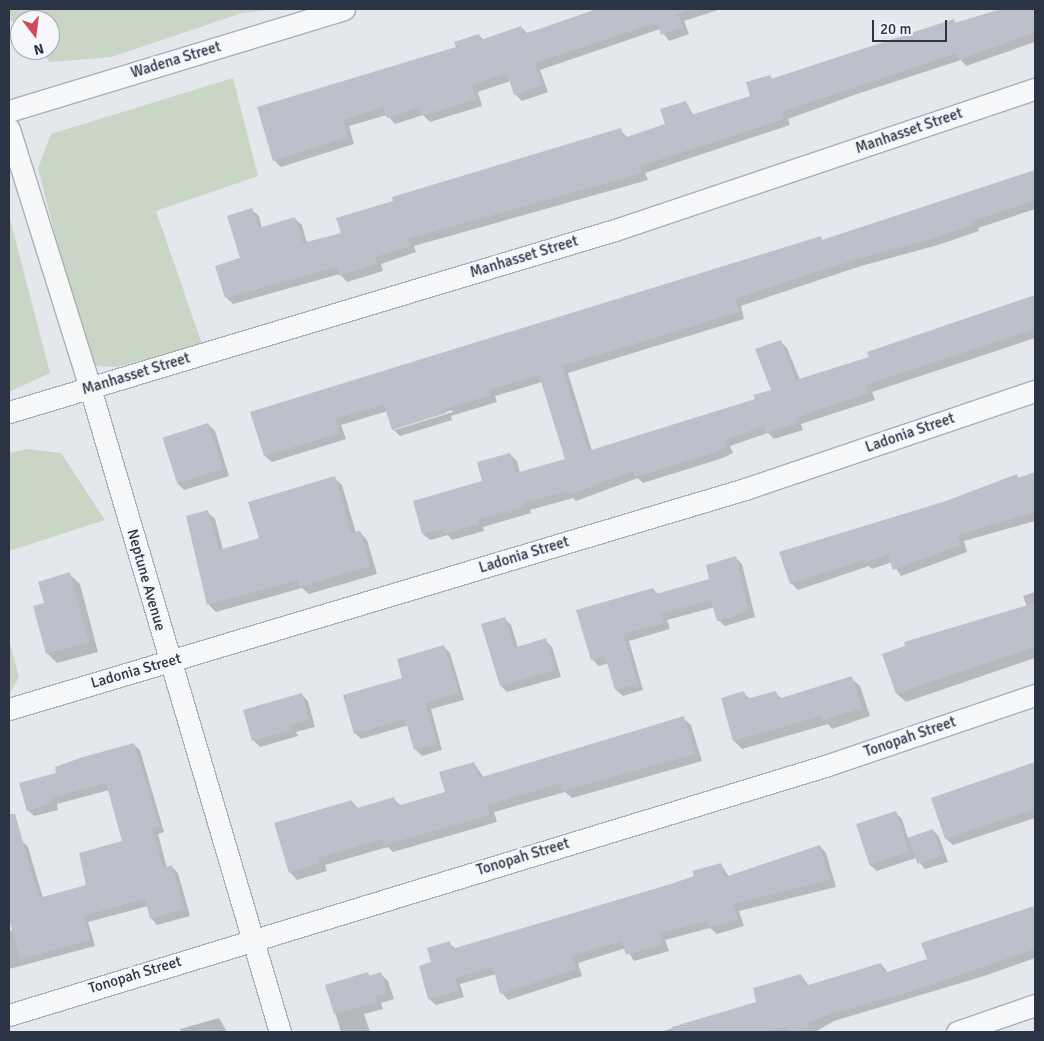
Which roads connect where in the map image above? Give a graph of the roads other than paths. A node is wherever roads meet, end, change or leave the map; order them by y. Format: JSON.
{"nodes":[{"id":1,"x":344,"y":9,"type":"edge"},
{"id":2,"x":1035,"y":89,"type":"edge"},
{"id":3,"x":9,"y":110,"type":"edge"},
{"id":4,"x":9,"y":129,"type":"edge"},
{"id":5,"x":90,"y":388,"type":"junction"},
{"id":6,"x":1035,"y":391,"type":"edge"},
{"id":7,"x":9,"y":412,"type":"edge"},
{"id":8,"x":170,"y":661,"type":"junction"},
{"id":9,"x":1035,"y":695,"type":"edge"},
{"id":10,"x":9,"y":709,"type":"edge"},
{"id":11,"x":252,"y":939,"type":"junction"},
{"id":12,"x":1035,"y":1005,"type":"edge"},
{"id":13,"x":9,"y":1015,"type":"edge"},
{"id":14,"x":280,"y":1032,"type":"edge"},
{"id":15,"x":956,"y":1032,"type":"edge"}],
"edges":[{"from":1,"to":3,"type":"street","name":"Wadena Street"},
{"from":2,"to":5,"type":"street","name":"Manhasset Street"},
{"from":4,"to":5,"type":"street","name":"Neptune Avenue"},
{"from":5,"to":7,"type":"street","name":"Manhasset Street"},
{"from":5,"to":8,"type":"street","name":"Neptune Avenue"},
{"from":6,"to":8,"type":"street","name":"Ladonia Street"},
{"from":8,"to":10,"type":"street","name":"Ladonia Street"},
{"from":8,"to":11,"type":"street","name":"Neptune Avenue"},
{"from":9,"to":11,"type":"street","name":"Tonopah Street"},
{"from":11,"to":13,"type":"street","name":"Tonopah Street"},
{"from":11,"to":14,"type":"street","name":"Neptune Avenue"},
{"from":12,"to":15,"type":"street"}]}
